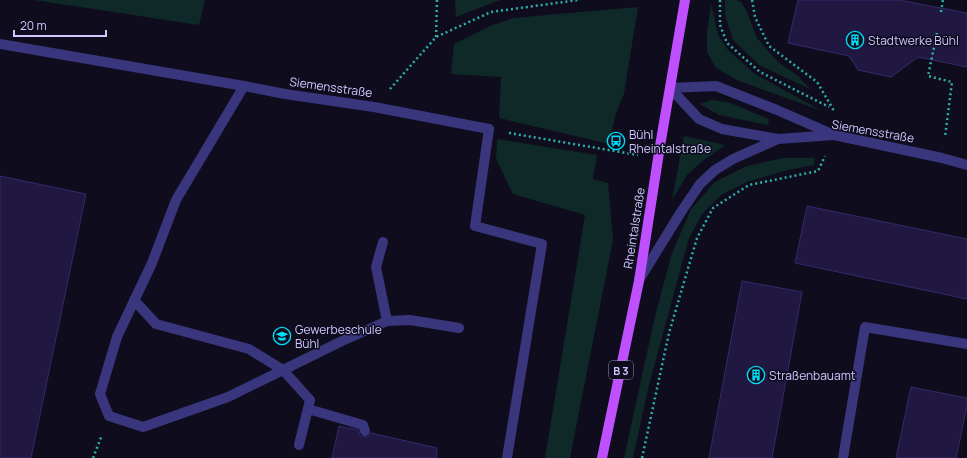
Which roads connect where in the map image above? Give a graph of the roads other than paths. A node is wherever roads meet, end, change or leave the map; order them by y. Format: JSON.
{"nodes":[{"id":1,"x":685,"y":0,"type":"edge"},
{"id":2,"x":0,"y":44,"type":"edge"},
{"id":3,"x":244,"y":86,"type":"junction"},
{"id":4,"x":670,"y":88,"type":"junction"},
{"id":5,"x":834,"y":135,"type":"junction"},
{"id":6,"x":778,"y":139,"type":"junction"},
{"id":7,"x":967,"y":165,"type":"edge"},
{"id":8,"x":383,"y":242,"type":"dead end"},
{"id":9,"x":639,"y":281,"type":"junction"},
{"id":10,"x":134,"y":300,"type":"junction"},
{"id":11,"x":387,"y":321,"type":"junction"},
{"id":12,"x":459,"y":328,"type":"dead end"},
{"id":13,"x":967,"y":344,"type":"edge"},
{"id":14,"x":283,"y":370,"type":"junction"},
{"id":15,"x":308,"y":409,"type":"junction"},
{"id":16,"x":365,"y":432,"type":"dead end"},
{"id":17,"x":299,"y":445,"type":"dead end"},
{"id":18,"x":507,"y":458,"type":"edge"},
{"id":19,"x":602,"y":458,"type":"edge"},
{"id":20,"x":842,"y":458,"type":"edge"}],
"edges":[{"from":1,"to":4,"type":"main road","name":"Rheintalstraße","number":"B 3"},
{"from":2,"to":3,"type":"street","name":"Siemensstraße"},
{"from":3,"to":10,"type":"street"},
{"from":3,"to":18,"type":"street","name":"Siemensstraße"},
{"from":4,"to":5,"type":"street"},
{"from":4,"to":6,"type":"street","name":"Siemensstraße"},
{"from":4,"to":9,"type":"main road","name":"Rheintalstraße","number":"B 3"},
{"from":5,"to":6,"type":"street","name":"Siemensstraße"},
{"from":5,"to":7,"type":"street","name":"Siemensstraße"},
{"from":6,"to":9,"type":"street"},
{"from":8,"to":11,"type":"street"},
{"from":9,"to":19,"type":"main road","name":"Rheintalstraße","number":"B 3"},
{"from":10,"to":14,"type":"street"},
{"from":10,"to":14,"type":"street"},
{"from":11,"to":12,"type":"street"},
{"from":11,"to":14,"type":"street"},
{"from":13,"to":20,"type":"street"},
{"from":14,"to":15,"type":"street"},
{"from":15,"to":16,"type":"street"},
{"from":15,"to":17,"type":"street"}]}
